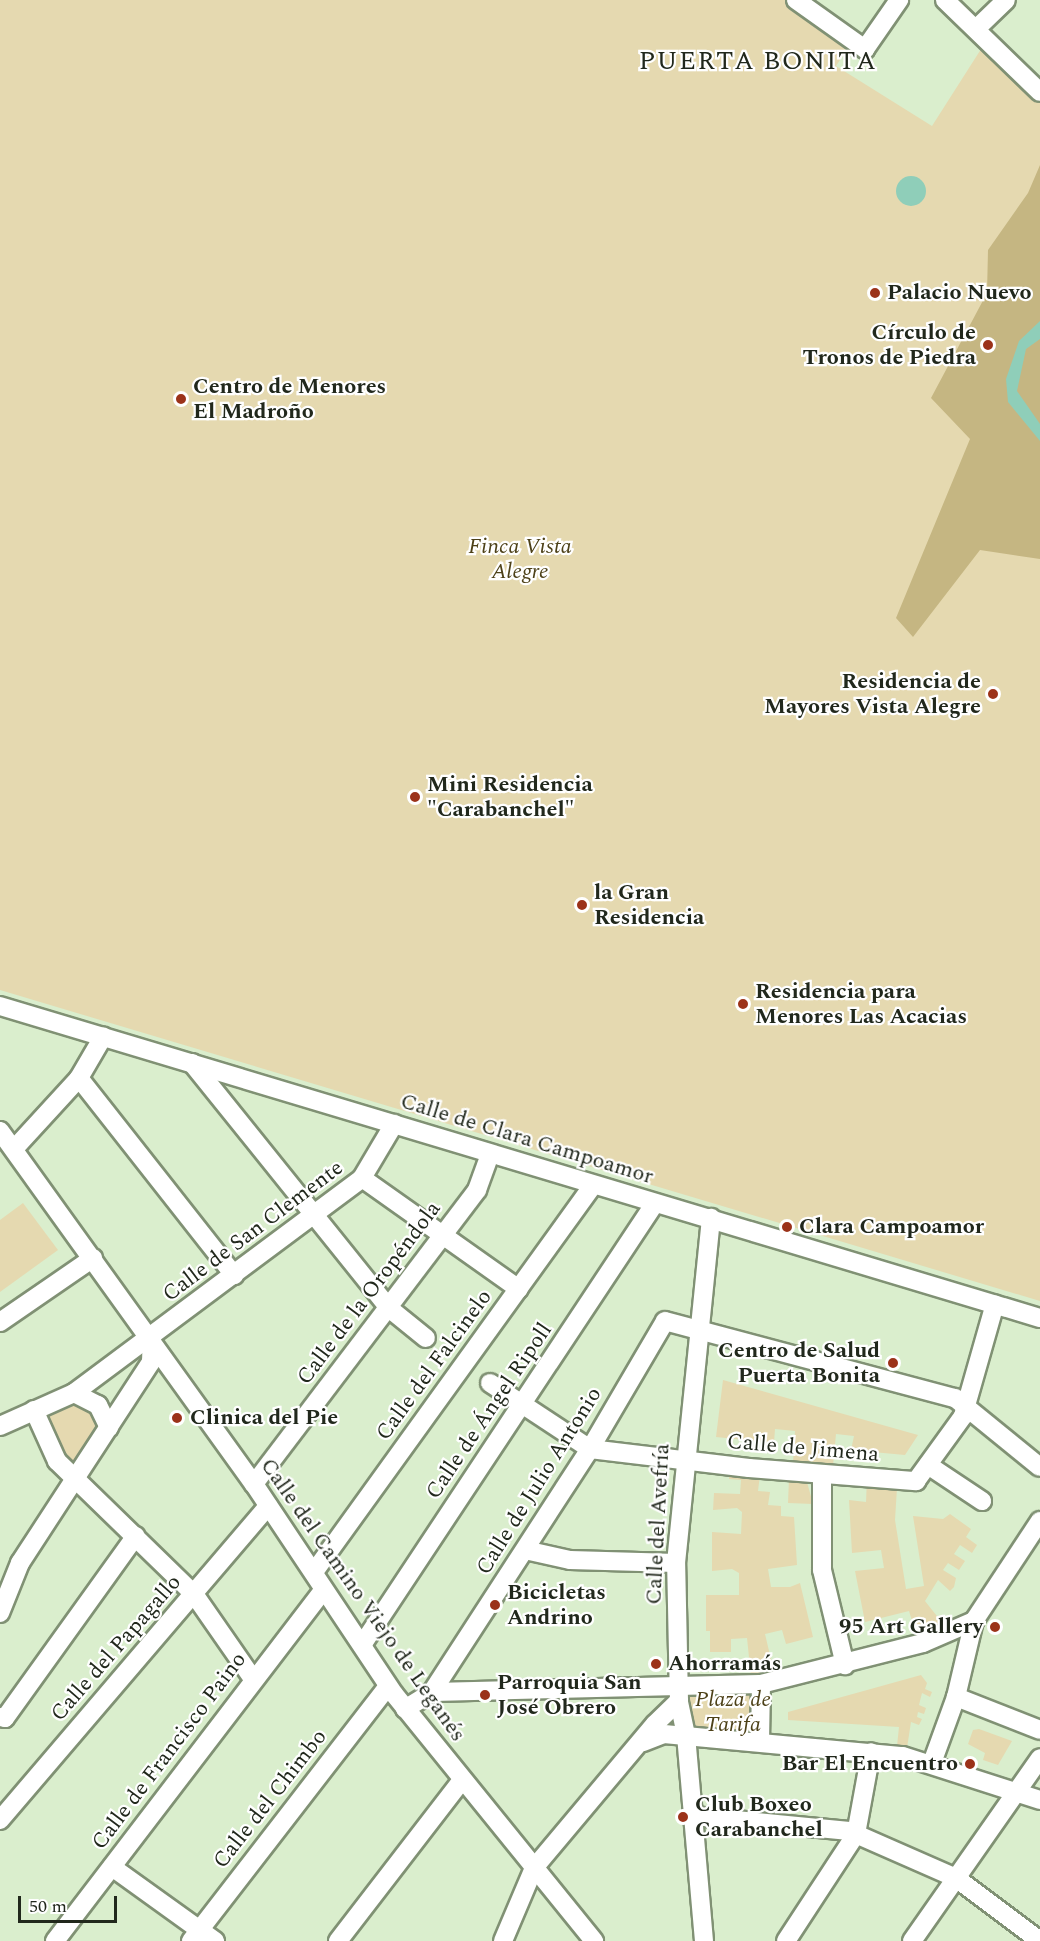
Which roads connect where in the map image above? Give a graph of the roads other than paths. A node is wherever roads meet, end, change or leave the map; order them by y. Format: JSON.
{"nodes":[{"id":1,"x":796,"y":0,"type":"edge"},
{"id":2,"x":899,"y":0,"type":"edge"},
{"id":3,"x":945,"y":0,"type":"edge"},
{"id":4,"x":1006,"y":0,"type":"edge"},
{"id":5,"x":977,"y":28,"type":"junction"},
{"id":6,"x":1040,"y":92,"type":"edge"},
{"id":7,"x":0,"y":1006,"type":"edge"},
{"id":8,"x":103,"y":1037,"type":"junction"},
{"id":9,"x":192,"y":1063,"type":"junction"},
{"id":10,"x":79,"y":1078,"type":"junction"},
{"id":11,"x":394,"y":1124,"type":"junction"},
{"id":12,"x":0,"y":1131,"type":"edge"},
{"id":13,"x":14,"y":1149,"type":"junction"},
{"id":14,"x":490,"y":1155,"type":"junction"},
{"id":15,"x":362,"y":1178,"type":"junction"},
{"id":16,"x":593,"y":1185,"type":"junction"},
{"id":17,"x":655,"y":1203,"type":"junction"},
{"id":18,"x":312,"y":1216,"type":"junction"},
{"id":19,"x":711,"y":1218,"type":"junction"},
{"id":20,"x":442,"y":1234,"type":"junction"},
{"id":21,"x":93,"y":1258,"type":"junction"},
{"id":22,"x":234,"y":1275,"type":"junction"},
{"id":23,"x":519,"y":1289,"type":"junction"},
{"id":24,"x":995,"y":1304,"type":"junction"},
{"id":25,"x":390,"y":1309,"type":"junction"},
{"id":26,"x":1040,"y":1318,"type":"edge"},
{"id":27,"x":0,"y":1322,"type":"edge"},
{"id":28,"x":697,"y":1328,"type":"junction"},
{"id":29,"x":152,"y":1338,"type":"junction"},
{"id":30,"x":426,"y":1338,"type":"dead end"},
{"id":31,"x":490,"y":1383,"type":"dead end"},
{"id":32,"x":74,"y":1394,"type":"junction"},
{"id":33,"x":522,"y":1405,"type":"junction"},
{"id":34,"x":966,"y":1407,"type":"junction"},
{"id":35,"x":34,"y":1410,"type":"junction"},
{"id":36,"x":0,"y":1426,"type":"edge"},
{"id":37,"x":109,"y":1428,"type":"junction"},
{"id":38,"x":590,"y":1449,"type":"junction"},
{"id":39,"x":685,"y":1462,"type":"junction"},
{"id":40,"x":928,"y":1465,"type":"junction"},
{"id":41,"x":1040,"y":1467,"type":"edge"},
{"id":42,"x":822,"y":1474,"type":"junction"},
{"id":43,"x":76,"y":1478,"type":"junction"},
{"id":44,"x":254,"y":1484,"type":"junction"},
{"id":45,"x":982,"y":1502,"type":"dead end"},
{"id":46,"x":268,"y":1506,"type":"junction"},
{"id":47,"x":1040,"y":1521,"type":"edge"},
{"id":48,"x":136,"y":1536,"type":"junction"},
{"id":49,"x":525,"y":1550,"type":"junction"},
{"id":50,"x":676,"y":1563,"type":"junction"},
{"id":51,"x":314,"y":1572,"type":"junction"},
{"id":52,"x":323,"y":1591,"type":"junction"},
{"id":53,"x":195,"y":1594,"type":"junction"},
{"id":54,"x":0,"y":1613,"type":"edge"},
{"id":55,"x":974,"y":1621,"type":"junction"},
{"id":56,"x":362,"y":1645,"type":"junction"},
{"id":57,"x":845,"y":1665,"type":"junction"},
{"id":58,"x":253,"y":1679,"type":"junction"},
{"id":59,"x":761,"y":1684,"type":"junction"},
{"id":60,"x":388,"y":1686,"type":"junction"},
{"id":61,"x":649,"y":1688,"type":"junction"},
{"id":62,"x":432,"y":1692,"type":"junction"},
{"id":63,"x":679,"y":1694,"type":"junction"},
{"id":64,"x":956,"y":1697,"type":"junction"},
{"id":65,"x":405,"y":1709,"type":"junction"},
{"id":66,"x":0,"y":1717,"type":"edge"},
{"id":67,"x":662,"y":1718,"type":"junction"},
{"id":68,"x":1040,"y":1730,"type":"edge"},
{"id":69,"x":686,"y":1736,"type":"junction"},
{"id":70,"x":760,"y":1741,"type":"junction"},
{"id":71,"x":643,"y":1742,"type":"junction"},
{"id":72,"x":871,"y":1752,"type":"junction"},
{"id":73,"x":1040,"y":1758,"type":"edge"},
{"id":74,"x":932,"y":1763,"type":"junction"},
{"id":75,"x":461,"y":1781,"type":"junction"},
{"id":76,"x":1017,"y":1792,"type":"junction"},
{"id":77,"x":1040,"y":1800,"type":"edge"},
{"id":78,"x":694,"y":1816,"type":"junction"},
{"id":79,"x":0,"y":1820,"type":"edge"},
{"id":80,"x":856,"y":1834,"type":"junction"},
{"id":81,"x":112,"y":1867,"type":"junction"},
{"id":82,"x":534,"y":1868,"type":"junction"},
{"id":83,"x":956,"y":1878,"type":"junction"},
{"id":84,"x":195,"y":1935,"type":"edge"},
{"id":85,"x":55,"y":1941,"type":"edge"},
{"id":86,"x":215,"y":1941,"type":"edge"},
{"id":87,"x":338,"y":1941,"type":"edge"},
{"id":88,"x":503,"y":1941,"type":"edge"},
{"id":89,"x":594,"y":1941,"type":"edge"},
{"id":90,"x":705,"y":1941,"type":"edge"},
{"id":91,"x":786,"y":1941,"type":"edge"},
{"id":92,"x":912,"y":1941,"type":"edge"},
{"id":93,"x":1040,"y":1941,"type":"edge"}],
"edges":[{"from":1,"to":2,"type":"street"},
{"from":3,"to":5,"type":"street"},
{"from":4,"to":5,"type":"street"},
{"from":5,"to":6,"type":"street"},
{"from":7,"to":8,"type":"street","name":"Calle de Clara Campoamor"},
{"from":8,"to":9,"type":"street","name":"Calle de Clara Campoamor"},
{"from":8,"to":10,"type":"street"},
{"from":9,"to":11,"type":"street","name":"Calle de Clara Campoamor"},
{"from":9,"to":18,"type":"street"},
{"from":10,"to":13,"type":"street"},
{"from":10,"to":22,"type":"street"},
{"from":11,"to":14,"type":"street","name":"Calle de Clara Campoamor"},
{"from":11,"to":15,"type":"street","name":"Calle de San Clemente"},
{"from":12,"to":13,"type":"street","name":"Calle del Camino Viejo de Leganés"},
{"from":13,"to":21,"type":"street","name":"Calle del Camino Viejo de Leganés"},
{"from":14,"to":16,"type":"street","name":"Calle de Clara Campoamor"},
{"from":14,"to":20,"type":"street","name":"Calle de la Oropéndola"},
{"from":15,"to":18,"type":"street","name":"Calle de San Clemente"},
{"from":15,"to":20,"type":"street"},
{"from":16,"to":17,"type":"street","name":"Calle de Clara Campoamor"},
{"from":16,"to":23,"type":"street","name":"Calle del Falcinelo"},
{"from":17,"to":19,"type":"street","name":"Calle de Clara Campoamor"},
{"from":17,"to":33,"type":"street","name":"Calle de Ángel Ripoll"},
{"from":18,"to":22,"type":"street","name":"Calle de San Clemente"},
{"from":18,"to":25,"type":"street"},
{"from":19,"to":24,"type":"street","name":"Calle de Clara Campoamor"},
{"from":19,"to":28,"type":"street","name":"Calle del Avefría"},
{"from":20,"to":23,"type":"street"},
{"from":20,"to":25,"type":"street","name":"Calle de la Oropéndola"},
{"from":21,"to":27,"type":"street"},
{"from":21,"to":29,"type":"street","name":"Calle del Camino Viejo de Leganés"},
{"from":22,"to":29,"type":"street","name":"Calle de San Clemente"},
{"from":23,"to":51,"type":"street","name":"Calle del Falcinelo"},
{"from":24,"to":26,"type":"street","name":"Calle de Clara Campoamor"},
{"from":24,"to":34,"type":"street"},
{"from":25,"to":30,"type":"street"},
{"from":25,"to":44,"type":"street","name":"Calle de la Oropéndola"},
{"from":28,"to":34,"type":"street"},
{"from":28,"to":38,"type":"street","name":"Calle de Julio Antonio"},
{"from":28,"to":39,"type":"street","name":"Calle del Avefría"},
{"from":29,"to":32,"type":"street","name":"Calle de San Clemente"},
{"from":29,"to":37,"type":"street"},
{"from":29,"to":44,"type":"street","name":"Calle del Camino Viejo de Leganés"},
{"from":31,"to":33,"type":"street"},
{"from":32,"to":35,"type":"street","name":"Calle de San Clemente"},
{"from":32,"to":37,"type":"street"},
{"from":33,"to":38,"type":"street"},
{"from":33,"to":56,"type":"street","name":"Calle de Ángel Ripoll"},
{"from":34,"to":40,"type":"street"},
{"from":34,"to":41,"type":"street"},
{"from":35,"to":36,"type":"street","name":"Calle de San Clemente"},
{"from":35,"to":43,"type":"street"},
{"from":37,"to":43,"type":"street"},
{"from":38,"to":39,"type":"street","name":"Calle de Jimena"},
{"from":38,"to":49,"type":"street","name":"Calle de Julio Antonio"},
{"from":39,"to":42,"type":"street","name":"Calle de Jimena"},
{"from":39,"to":50,"type":"street","name":"Calle del Avefría"},
{"from":40,"to":42,"type":"street","name":"Calle de Jimena"},
{"from":40,"to":45,"type":"street"},
{"from":42,"to":57,"type":"street"},
{"from":43,"to":48,"type":"street"},
{"from":43,"to":54,"type":"street"},
{"from":44,"to":46,"type":"street","name":"Calle del Camino Viejo de Leganés"},
{"from":46,"to":51,"type":"street","name":"Calle del Camino Viejo de Leganés"},
{"from":46,"to":53,"type":"street","name":"Calle del Papagallo"},
{"from":47,"to":55,"type":"street"},
{"from":48,"to":53,"type":"street"},
{"from":48,"to":66,"type":"street"},
{"from":49,"to":50,"type":"street"},
{"from":49,"to":62,"type":"street","name":"Calle de Julio Antonio"},
{"from":50,"to":63,"type":"street","name":"Calle del Avefría"},
{"from":51,"to":52,"type":"street","name":"Calle del Camino Viejo de Leganés"},
{"from":52,"to":56,"type":"street","name":"Calle del Camino Viejo de Leganés"},
{"from":52,"to":58,"type":"street","name":"Calle de Francisco Paino"},
{"from":53,"to":58,"type":"street"},
{"from":53,"to":79,"type":"street","name":"Calle del Papagallo"},
{"from":55,"to":57,"type":"street"},
{"from":55,"to":64,"type":"street"},
{"from":56,"to":60,"type":"street","name":"Calle del Camino Viejo de Leganés"},
{"from":57,"to":59,"type":"street"},
{"from":58,"to":81,"type":"street","name":"Calle de Francisco Paino"},
{"from":59,"to":63,"type":"street"},
{"from":59,"to":70,"type":"street"},
{"from":60,"to":65,"type":"street","name":"Calle del Camino Viejo de Leganés"},
{"from":60,"to":84,"type":"street","name":"Calle del Chimbo"},
{"from":61,"to":62,"type":"street"},
{"from":61,"to":63,"type":"street"},
{"from":61,"to":67,"type":"street"},
{"from":62,"to":65,"type":"street"},
{"from":63,"to":67,"type":"street"},
{"from":63,"to":69,"type":"street","name":"Calle del Avefría"},
{"from":64,"to":68,"type":"street"},
{"from":64,"to":74,"type":"street"},
{"from":65,"to":75,"type":"street","name":"Calle del Camino Viejo de Leganés"},
{"from":67,"to":71,"type":"street"},
{"from":69,"to":70,"type":"street"},
{"from":69,"to":71,"type":"street"},
{"from":69,"to":78,"type":"street","name":"Calle del Avefría"},
{"from":70,"to":72,"type":"street"},
{"from":71,"to":82,"type":"street"},
{"from":72,"to":74,"type":"street"},
{"from":72,"to":80,"type":"street"},
{"from":73,"to":76,"type":"street"},
{"from":74,"to":76,"type":"street"},
{"from":75,"to":82,"type":"street","name":"Calle del Camino Viejo de Leganés"},
{"from":75,"to":87,"type":"street"},
{"from":76,"to":77,"type":"street"},
{"from":76,"to":83,"type":"street"},
{"from":78,"to":80,"type":"street"},
{"from":78,"to":90,"type":"street","name":"Calle del Avefría"},
{"from":80,"to":83,"type":"street"},
{"from":80,"to":91,"type":"street"},
{"from":81,"to":84,"type":"street"},
{"from":81,"to":85,"type":"street","name":"Calle de Francisco Paino"},
{"from":82,"to":88,"type":"street"},
{"from":82,"to":89,"type":"street","name":"Calle del Camino Viejo de Leganés"},
{"from":83,"to":92,"type":"street"},
{"from":83,"to":93,"type":"street"},
{"from":84,"to":86,"type":"street"}]}
